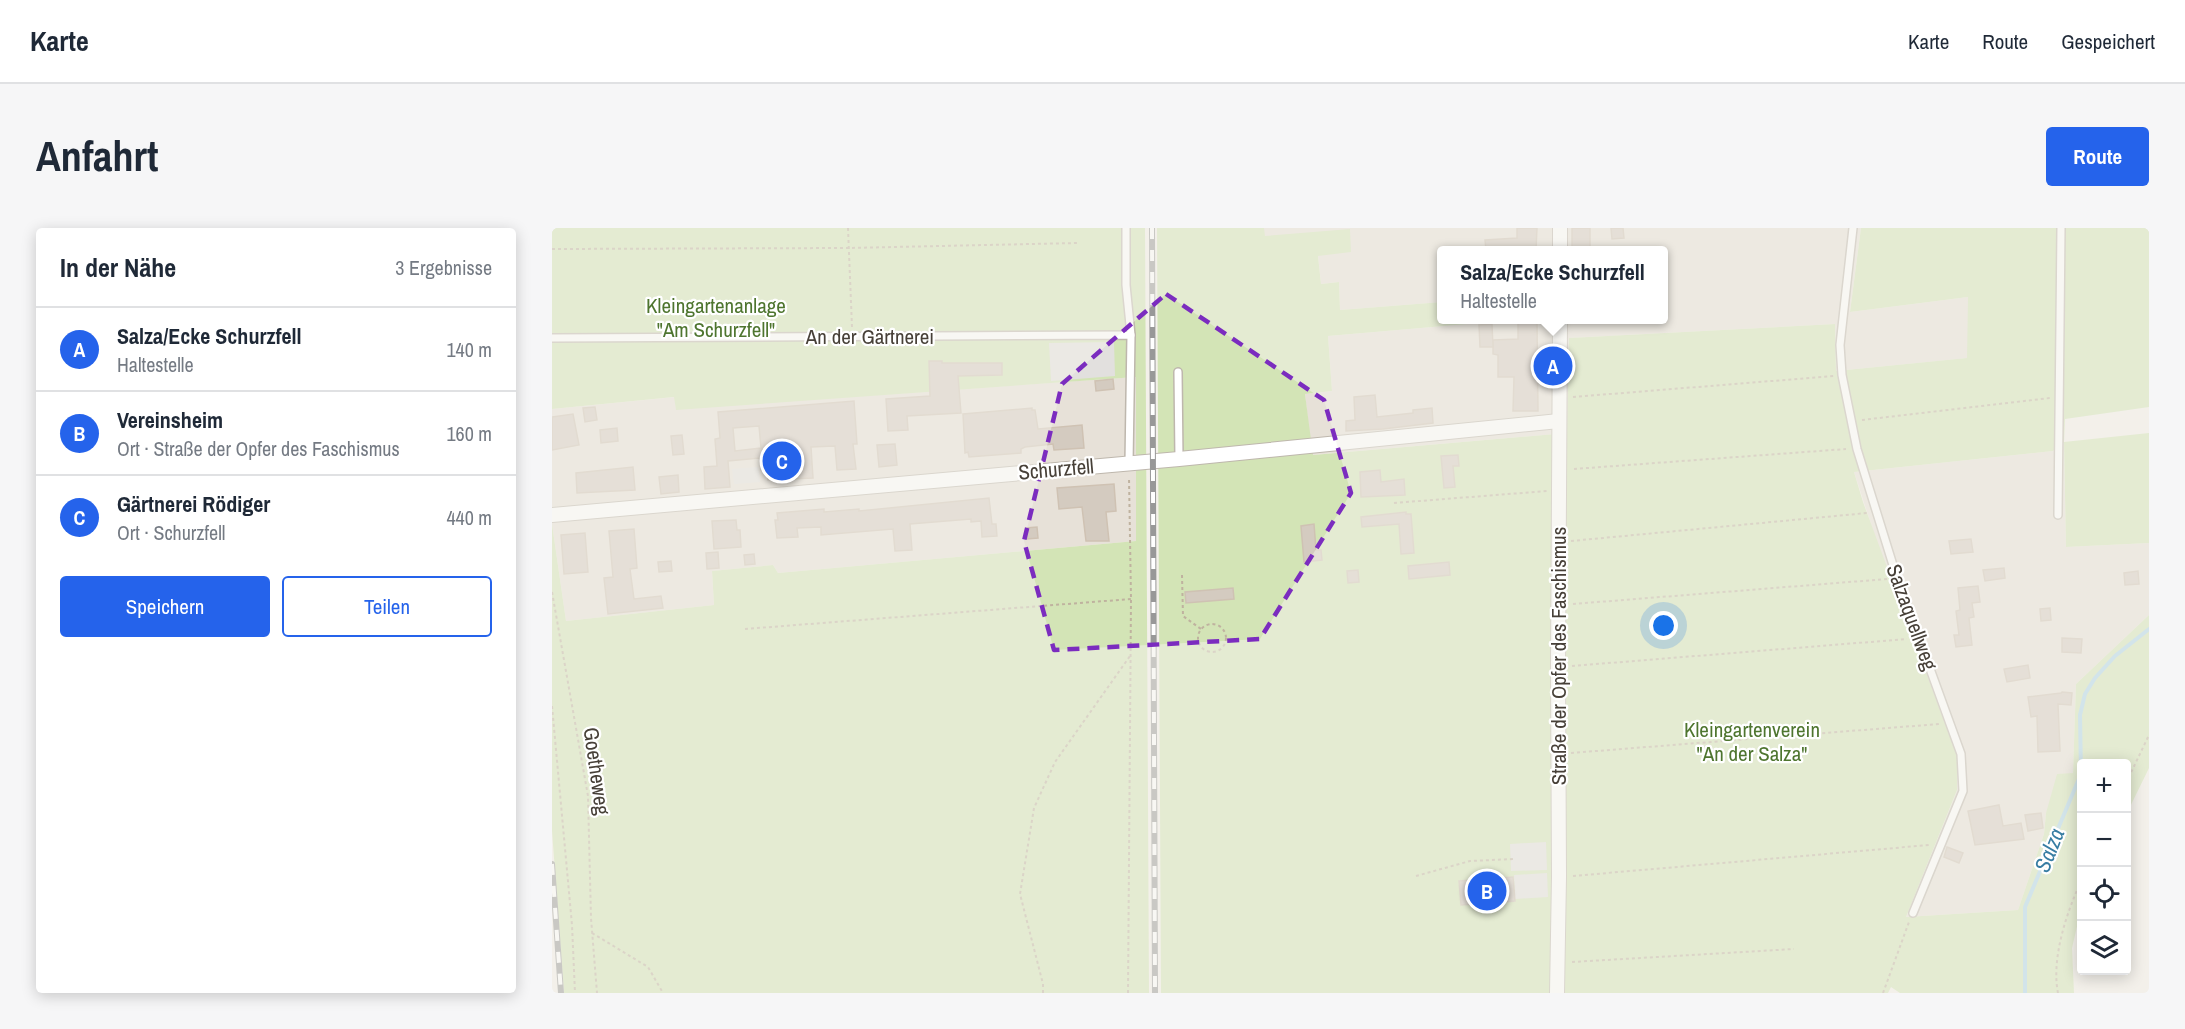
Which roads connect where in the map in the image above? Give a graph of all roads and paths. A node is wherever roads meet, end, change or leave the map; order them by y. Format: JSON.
{"nodes":[{"id":1,"x":848,"y":228,"type":"edge"},
{"id":2,"x":1126,"y":228,"type":"edge"},
{"id":3,"x":1560,"y":228,"type":"edge"},
{"id":4,"x":1853,"y":228,"type":"edge"},
{"id":5,"x":2061,"y":228,"type":"edge"},
{"id":6,"x":1077,"y":243,"type":"dead end"},
{"id":7,"x":1560,"y":246,"type":"edge"},
{"id":8,"x":848,"y":248,"type":"junction"},
{"id":9,"x":552,"y":249,"type":"edge"},
{"id":10,"x":1560,"y":324,"type":"edge"},
{"id":11,"x":1131,"y":335,"type":"junction"},
{"id":12,"x":852,"y":336,"type":"junction"},
{"id":13,"x":552,"y":338,"type":"edge"},
{"id":14,"x":1178,"y":372,"type":"dead end"},
{"id":15,"x":1842,"y":375,"type":"junction"},
{"id":16,"x":2059,"y":397,"type":"junction"},
{"id":17,"x":1560,"y":398,"type":"junction"},
{"id":18,"x":1559,"y":421,"type":"junction"},
{"id":19,"x":1852,"y":422,"type":"junction"},
{"id":20,"x":1857,"y":449,"type":"junction"},
{"id":21,"x":1179,"y":459,"type":"junction"},
{"id":22,"x":1129,"y":463,"type":"junction"},
{"id":23,"x":1559,"y":471,"type":"junction"},
{"id":24,"x":1559,"y":490,"type":"junction"},
{"id":25,"x":1394,"y":503,"type":"dead end"},
{"id":26,"x":1876,"y":513,"type":"junction"},
{"id":27,"x":2058,"y":515,"type":"dead end"},
{"id":28,"x":552,"y":516,"type":"edge"},
{"id":29,"x":1558,"y":542,"type":"junction"},
{"id":30,"x":1182,"y":575,"type":"dead end"},
{"id":31,"x":1897,"y":578,"type":"junction"},
{"id":32,"x":552,"y":591,"type":"edge"},
{"id":33,"x":1131,"y":599,"type":"junction"},
{"id":34,"x":1558,"y":605,"type":"junction"},
{"id":35,"x":746,"y":629,"type":"dead end"},
{"id":36,"x":1201,"y":629,"type":"junction"},
{"id":37,"x":1919,"y":638,"type":"junction"},
{"id":38,"x":1130,"y":656,"type":"junction"},
{"id":39,"x":1558,"y":667,"type":"junction"},
{"id":40,"x":552,"y":706,"type":"edge"},
{"id":41,"x":1951,"y":723,"type":"junction"},
{"id":42,"x":2149,"y":735,"type":"edge"},
{"id":43,"x":1558,"y":754,"type":"junction"},
{"id":44,"x":2131,"y":774,"type":"edge"},
{"id":45,"x":1941,"y":844,"type":"junction"},
{"id":46,"x":1514,"y":859,"type":"dead end"},
{"id":47,"x":1416,"y":876,"type":"dead end"},
{"id":48,"x":1559,"y":877,"type":"junction"},
{"id":49,"x":2077,"y":889,"type":"edge"},
{"id":50,"x":1912,"y":913,"type":"joint"},
{"id":51,"x":592,"y":933,"type":"junction"},
{"id":52,"x":1794,"y":949,"type":"dead end"},
{"id":53,"x":1557,"y":962,"type":"junction"},
{"id":54,"x":576,"y":993,"type":"edge"},
{"id":55,"x":597,"y":993,"type":"edge"},
{"id":56,"x":663,"y":993,"type":"edge"},
{"id":57,"x":1043,"y":993,"type":"edge"},
{"id":58,"x":1128,"y":993,"type":"edge"},
{"id":59,"x":1557,"y":993,"type":"edge"},
{"id":60,"x":1883,"y":993,"type":"edge"},
{"id":61,"x":2058,"y":993,"type":"edge"}],
"edges":[{"from":1,"to":8,"type":"path"},
{"from":2,"to":11,"type":"lane"},
{"from":3,"to":7,"type":"street"},
{"from":4,"to":15,"type":"lane","name":"Salzaquellweg"},
{"from":5,"to":16,"type":"lane"},
{"from":6,"to":8,"type":"path"},
{"from":8,"to":9,"type":"path"},
{"from":8,"to":12,"type":"path"},
{"from":10,"to":17,"type":"street","name":"Straße der Opfer des Faschismus"},
{"from":11,"to":12,"type":"lane","name":"An der Gärtnerei"},
{"from":11,"to":22,"type":"lane"},
{"from":12,"to":13,"type":"lane","name":"An der Gärtnerei"},
{"from":14,"to":21,"type":"lane"},
{"from":15,"to":17,"type":"path"},
{"from":15,"to":19,"type":"lane","name":"Salzaquellweg"},
{"from":16,"to":19,"type":"path"},
{"from":16,"to":27,"type":"lane"},
{"from":17,"to":18,"type":"street","name":"Straße der Opfer des Faschismus"},
{"from":18,"to":21,"type":"street","name":"Schurzfell"},
{"from":18,"to":23,"type":"street","name":"Straße der Opfer des Faschismus"},
{"from":19,"to":20,"type":"lane","name":"Salzaquellweg"},
{"from":20,"to":23,"type":"path"},
{"from":20,"to":26,"type":"lane","name":"Salzaquellweg"},
{"from":21,"to":22,"type":"street","name":"Schurzfell"},
{"from":22,"to":28,"type":"street","name":"Schurzfell"},
{"from":22,"to":33,"type":"path"},
{"from":23,"to":24,"type":"street","name":"Straße der Opfer des Faschismus"},
{"from":24,"to":25,"type":"path"},
{"from":24,"to":29,"type":"street","name":"Straße der Opfer des Faschismus"},
{"from":26,"to":29,"type":"path"},
{"from":26,"to":31,"type":"lane","name":"Salzaquellweg"},
{"from":29,"to":34,"type":"street","name":"Straße der Opfer des Faschismus"},
{"from":30,"to":36,"type":"path"},
{"from":31,"to":34,"type":"path"},
{"from":31,"to":37,"type":"lane","name":"Salzaquellweg"},
{"from":32,"to":51,"type":"path","name":"Goetheweg"},
{"from":33,"to":35,"type":"path"},
{"from":33,"to":38,"type":"path"},
{"from":34,"to":39,"type":"street","name":"Straße der Opfer des Faschismus"},
{"from":36,"to":36,"type":"path"},
{"from":37,"to":39,"type":"path"},
{"from":37,"to":41,"type":"lane","name":"Salzaquellweg"},
{"from":38,"to":57,"type":"path"},
{"from":38,"to":58,"type":"path"},
{"from":39,"to":43,"type":"street","name":"Straße der Opfer des Faschismus"},
{"from":40,"to":54,"type":"path"},
{"from":41,"to":43,"type":"path"},
{"from":41,"to":45,"type":"lane","name":"Salzaquellweg"},
{"from":42,"to":44,"type":"path"},
{"from":43,"to":48,"type":"street","name":"Straße der Opfer des Faschismus"},
{"from":45,"to":48,"type":"path"},
{"from":45,"to":50,"type":"lane","name":"Salzaquellweg"},
{"from":46,"to":47,"type":"path"},
{"from":48,"to":53,"type":"street","name":"Straße der Opfer des Faschismus"},
{"from":49,"to":61,"type":"path"},
{"from":50,"to":60,"type":"path"},
{"from":51,"to":55,"type":"path","name":"Goetheweg"},
{"from":51,"to":56,"type":"path"},
{"from":52,"to":53,"type":"path"},
{"from":53,"to":59,"type":"street","name":"Straße der Opfer des Faschismus"}]}
